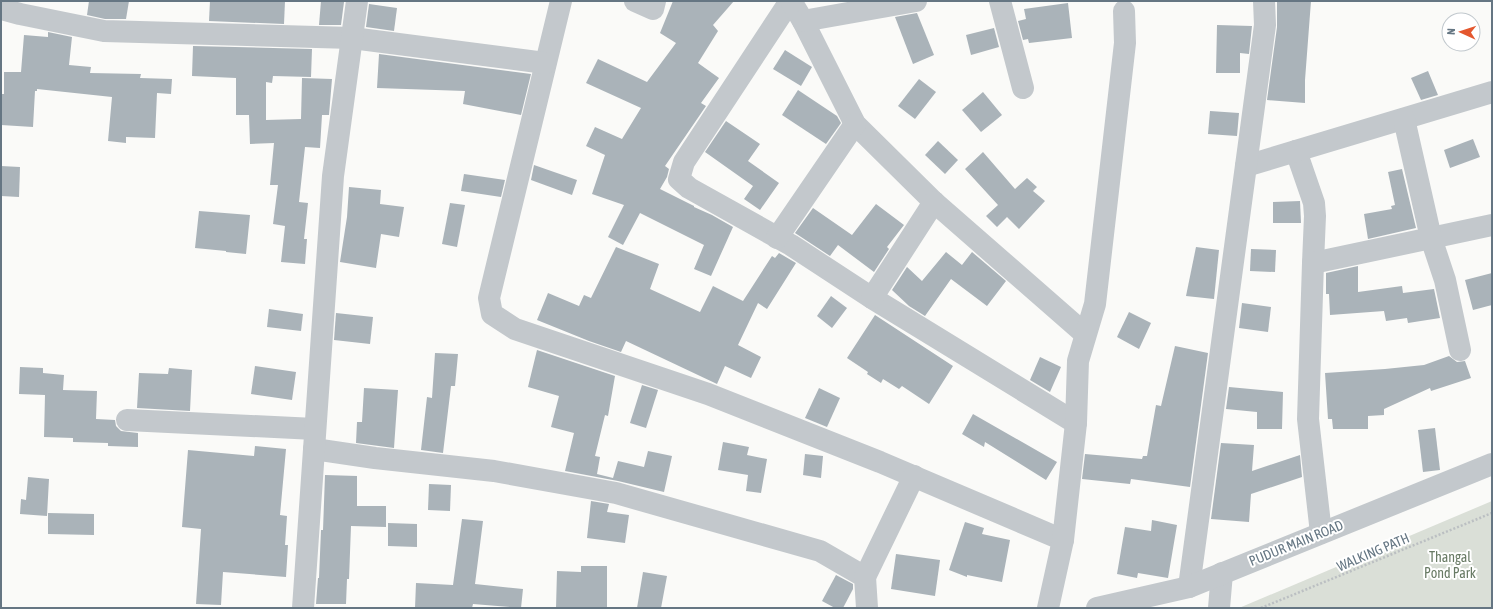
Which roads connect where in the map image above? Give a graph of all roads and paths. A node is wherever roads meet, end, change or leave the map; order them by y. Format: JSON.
{"nodes":[{"id":1,"x":357,"y":1,"type":"edge"},
{"id":2,"x":561,"y":1,"type":"edge"},
{"id":3,"x":635,"y":1,"type":"edge"},
{"id":4,"x":655,"y":1,"type":"edge"},
{"id":5,"x":790,"y":1,"type":"edge"},
{"id":6,"x":916,"y":1,"type":"edge"},
{"id":7,"x":1000,"y":1,"type":"edge"},
{"id":8,"x":1264,"y":1,"type":"edge"},
{"id":9,"x":1,"y":9,"type":"edge"},
{"id":10,"x":1124,"y":11,"type":"dead end"},
{"id":11,"x":803,"y":21,"type":"junction"},
{"id":12,"x":352,"y":38,"type":"junction"},
{"id":13,"x":545,"y":63,"type":"junction"},
{"id":14,"x":1023,"y":88,"type":"dead end"},
{"id":15,"x":1492,"y":92,"type":"edge"},
{"id":16,"x":1404,"y":119,"type":"junction"},
{"id":17,"x":855,"y":124,"type":"junction"},
{"id":18,"x":1296,"y":151,"type":"junction"},
{"id":19,"x":1246,"y":166,"type":"junction"},
{"id":20,"x":934,"y":202,"type":"junction"},
{"id":21,"x":1492,"y":225,"type":"edge"},
{"id":22,"x":777,"y":238,"type":"junction"},
{"id":23,"x":1431,"y":238,"type":"junction"},
{"id":24,"x":1313,"y":263,"type":"junction"},
{"id":25,"x":872,"y":298,"type":"junction"},
{"id":26,"x":1085,"y":334,"type":"junction"},
{"id":27,"x":1460,"y":350,"type":"dead end"},
{"id":28,"x":127,"y":420,"type":"dead end"},
{"id":29,"x":1076,"y":423,"type":"junction"},
{"id":30,"x":315,"y":439,"type":"junction"},
{"id":31,"x":1492,"y":464,"type":"edge"},
{"id":32,"x":914,"y":476,"type":"junction"},
{"id":33,"x":1492,"y":512,"type":"edge"},
{"id":34,"x":1321,"y":533,"type":"junction"},
{"id":35,"x":1064,"y":540,"type":"junction"},
{"id":36,"x":1222,"y":573,"type":"junction"},
{"id":37,"x":865,"y":577,"type":"junction"},
{"id":38,"x":1189,"y":587,"type":"junction"},
{"id":39,"x":303,"y":608,"type":"edge"},
{"id":40,"x":866,"y":608,"type":"edge"},
{"id":41,"x":1048,"y":608,"type":"edge"},
{"id":42,"x":1101,"y":608,"type":"edge"},
{"id":43,"x":1219,"y":608,"type":"edge"},
{"id":44,"x":1261,"y":608,"type":"edge"}],
"edges":[{"from":1,"to":12,"type":"street"},
{"from":2,"to":13,"type":"street"},
{"from":3,"to":4,"type":"street"},
{"from":5,"to":11,"type":"street"},
{"from":5,"to":22,"type":"street"},
{"from":6,"to":11,"type":"street"},
{"from":7,"to":14,"type":"street"},
{"from":8,"to":19,"type":"street"},
{"from":9,"to":12,"type":"street"},
{"from":10,"to":26,"type":"street"},
{"from":11,"to":17,"type":"street"},
{"from":12,"to":13,"type":"street"},
{"from":12,"to":30,"type":"street"},
{"from":13,"to":32,"type":"street"},
{"from":15,"to":16,"type":"street"},
{"from":16,"to":18,"type":"street"},
{"from":16,"to":23,"type":"street"},
{"from":17,"to":20,"type":"street"},
{"from":17,"to":22,"type":"street"},
{"from":18,"to":19,"type":"street"},
{"from":18,"to":24,"type":"street"},
{"from":19,"to":38,"type":"street"},
{"from":20,"to":25,"type":"street"},
{"from":20,"to":26,"type":"street"},
{"from":21,"to":23,"type":"street"},
{"from":22,"to":25,"type":"street"},
{"from":23,"to":24,"type":"street"},
{"from":23,"to":27,"type":"street"},
{"from":24,"to":34,"type":"street"},
{"from":25,"to":29,"type":"street"},
{"from":26,"to":29,"type":"street"},
{"from":28,"to":30,"type":"street"},
{"from":29,"to":35,"type":"street"},
{"from":30,"to":37,"type":"street"},
{"from":30,"to":39,"type":"street"},
{"from":31,"to":34,"type":"street","name":"PUDUR MAIN ROAD"},
{"from":32,"to":35,"type":"street"},
{"from":32,"to":37,"type":"street"},
{"from":33,"to":44,"type":"path","name":"WALKING PATH"},
{"from":34,"to":36,"type":"street","name":"PUDUR MAIN ROAD"},
{"from":35,"to":41,"type":"street"},
{"from":36,"to":38,"type":"street","name":"PUDUR MAIN ROAD"},
{"from":36,"to":43,"type":"street"},
{"from":37,"to":40,"type":"street"},
{"from":38,"to":42,"type":"street","name":"PUDUR MAIN ROAD"}]}
